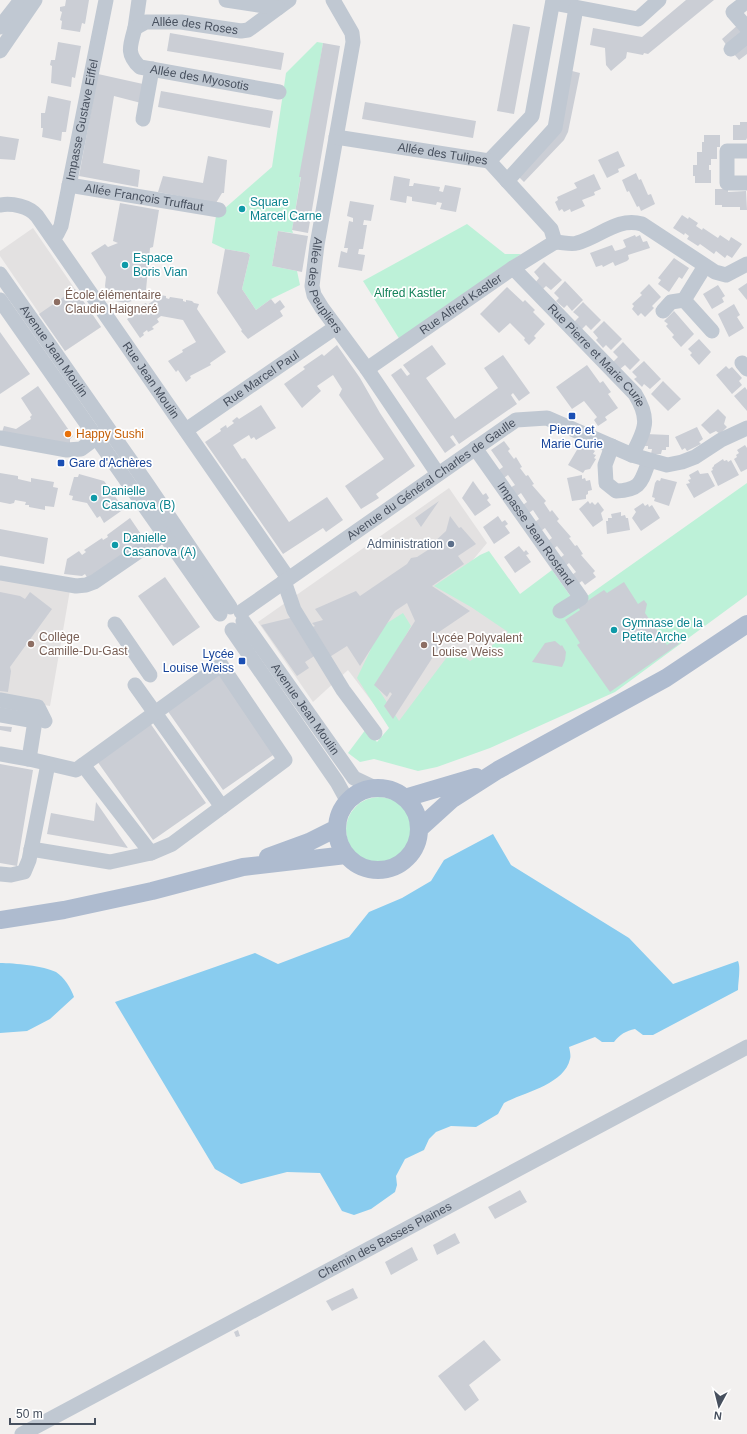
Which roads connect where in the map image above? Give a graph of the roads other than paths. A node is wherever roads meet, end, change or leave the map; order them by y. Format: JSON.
{"nodes":[{"id":1,"x":21,"y":0,"type":"edge"},
{"id":2,"x":35,"y":0,"type":"edge"},
{"id":3,"x":106,"y":0,"type":"edge"},
{"id":4,"x":139,"y":0,"type":"edge"},
{"id":5,"x":226,"y":0,"type":"edge"},
{"id":6,"x":333,"y":0,"type":"edge"},
{"id":7,"x":659,"y":0,"type":"edge"},
{"id":8,"x":747,"y":1,"type":"edge"},
{"id":9,"x":553,"y":2,"type":"edge"},
{"id":10,"x":284,"y":4,"type":"edge"},
{"id":11,"x":576,"y":8,"type":"junction"},
{"id":12,"x":0,"y":27,"type":"edge"},
{"id":13,"x":134,"y":28,"type":"junction"},
{"id":14,"x":747,"y":28,"type":"edge"},
{"id":15,"x":747,"y":36,"type":"edge"},
{"id":16,"x":731,"y":49,"type":"dead end"},
{"id":17,"x":0,"y":51,"type":"edge"},
{"id":18,"x":152,"y":69,"type":"junction"},
{"id":19,"x":279,"y":92,"type":"dead end"},
{"id":20,"x":143,"y":119,"type":"dead end"},
{"id":21,"x":336,"y":137,"type":"junction"},
{"id":22,"x":747,"y":151,"type":"edge"},
{"id":23,"x":489,"y":161,"type":"junction"},
{"id":24,"x":507,"y":181,"type":"junction"},
{"id":25,"x":747,"y":183,"type":"edge"},
{"id":26,"x":69,"y":185,"type":"junction"},
{"id":27,"x":0,"y":205,"type":"edge"},
{"id":28,"x":219,"y":210,"type":"dead end"},
{"id":29,"x":52,"y":237,"type":"junction"},
{"id":30,"x":555,"y":242,"type":"junction"},
{"id":31,"x":747,"y":264,"type":"edge"},
{"id":32,"x":705,"y":266,"type":"junction"},
{"id":33,"x":513,"y":268,"type":"junction"},
{"id":34,"x":0,"y":274,"type":"edge"},
{"id":35,"x":0,"y":300,"type":"edge"},
{"id":36,"x":684,"y":300,"type":"junction"},
{"id":37,"x":662,"y":311,"type":"dead end"},
{"id":38,"x":336,"y":327,"type":"junction"},
{"id":39,"x":712,"y":331,"type":"dead end"},
{"id":40,"x":367,"y":369,"type":"junction"},
{"id":41,"x":747,"y":428,"type":"edge"},
{"id":42,"x":186,"y":430,"type":"junction"},
{"id":43,"x":102,"y":433,"type":"junction"},
{"id":44,"x":0,"y":438,"type":"edge"},
{"id":45,"x":612,"y":446,"type":"junction"},
{"id":46,"x":475,"y":448,"type":"junction"},
{"id":47,"x":632,"y":455,"type":"junction"},
{"id":48,"x":649,"y":461,"type":"junction"},
{"id":49,"x":438,"y":474,"type":"junction"},
{"id":50,"x":164,"y":534,"type":"junction"},
{"id":51,"x":0,"y":573,"type":"edge"},
{"id":52,"x":286,"y":580,"type":"junction"},
{"id":53,"x":560,"y":611,"type":"dead end"},
{"id":54,"x":233,"y":617,"type":"junction"},
{"id":55,"x":115,"y":624,"type":"dead end"},
{"id":56,"x":747,"y":624,"type":"edge"},
{"id":57,"x":150,"y":675,"type":"dead end"},
{"id":58,"x":135,"y":685,"type":"dead end"},
{"id":59,"x":0,"y":700,"type":"edge"},
{"id":60,"x":154,"y":713,"type":"junction"},
{"id":61,"x":0,"y":715,"type":"edge"},
{"id":62,"x":40,"y":721,"type":"junction"},
{"id":63,"x":375,"y":733,"type":"dead end"},
{"id":64,"x":0,"y":754,"type":"edge"},
{"id":65,"x":28,"y":759,"type":"junction"},
{"id":66,"x":48,"y":764,"type":"junction"},
{"id":67,"x":83,"y":765,"type":"junction"},
{"id":68,"x":498,"y":770,"type":"junction"},
{"id":69,"x":375,"y":788,"type":"junction"},
{"id":70,"x":405,"y":798,"type":"junction"},
{"id":71,"x":348,"y":802,"type":"junction"},
{"id":72,"x":222,"y":807,"type":"junction"},
{"id":73,"x":337,"y":828,"type":"junction"},
{"id":74,"x":419,"y":829,"type":"junction"},
{"id":75,"x":31,"y":849,"type":"junction"},
{"id":76,"x":151,"y":853,"type":"junction"},
{"id":77,"x":346,"y":855,"type":"junction"},
{"id":78,"x":243,"y":867,"type":"junction"},
{"id":79,"x":0,"y":874,"type":"edge"},
{"id":80,"x":0,"y":920,"type":"edge"},
{"id":81,"x":747,"y":1046,"type":"edge"},
{"id":82,"x":22,"y":1434,"type":"edge"}],
"edges":[{"from":1,"to":12,"type":"street"},
{"from":2,"to":17,"type":"street"},
{"from":3,"to":26,"type":"street","name":"Impasse Gustave Eiffel"},
{"from":4,"to":13,"type":"street","name":"Allée des Roses"},
{"from":5,"to":10,"type":"street","name":"Allée des Roses"},
{"from":6,"to":21,"type":"street","name":"Allée des Peupliers"},
{"from":7,"to":11,"type":"street"},
{"from":8,"to":14,"type":"street"},
{"from":9,"to":11,"type":"street"},
{"from":9,"to":23,"type":"street","name":"Allée des Tulipes"},
{"from":10,"to":13,"type":"street","name":"Allée des Roses"},
{"from":11,"to":24,"type":"street"},
{"from":13,"to":18,"type":"street","name":"Allée des Myosotis"},
{"from":15,"to":16,"type":"street"},
{"from":18,"to":19,"type":"street","name":"Allée des Myosotis"},
{"from":18,"to":20,"type":"street"},
{"from":21,"to":23,"type":"street","name":"Allée des Tulipes"},
{"from":21,"to":38,"type":"street","name":"Allée des Peupliers"},
{"from":22,"to":25,"type":"street"},
{"from":23,"to":24,"type":"street"},
{"from":24,"to":30,"type":"street"},
{"from":26,"to":28,"type":"street","name":"Allée François Truffaut"},
{"from":26,"to":29,"type":"street","name":"Impasse Gustave Eiffel"},
{"from":27,"to":29,"type":"street","name":"Rue Jean Moulin"},
{"from":29,"to":42,"type":"street","name":"Rue Jean Moulin"},
{"from":30,"to":32,"type":"street"},
{"from":30,"to":33,"type":"street","name":"Rue Alfred Kastler"},
{"from":31,"to":32,"type":"street"},
{"from":32,"to":36,"type":"street"},
{"from":33,"to":40,"type":"street","name":"Rue Alfred Kastler"},
{"from":33,"to":47,"type":"street","name":"Rue Pierre et Marie Curie"},
{"from":34,"to":43,"type":"street","name":"Avenue Jean Moulin"},
{"from":35,"to":43,"type":"street","name":"Avenue Jean Moulin"},
{"from":36,"to":37,"type":"street"},
{"from":36,"to":39,"type":"street"},
{"from":38,"to":40,"type":"street","name":"Allée des Peupliers"},
{"from":38,"to":42,"type":"street","name":"Rue Marcel Paul"},
{"from":40,"to":49,"type":"street","name":"Allée des Peupliers"},
{"from":41,"to":48,"type":"street","name":"Avenue du Général Charles de Gaulle"},
{"from":42,"to":52,"type":"street","name":"Rue Jean Moulin"},
{"from":43,"to":44,"type":"street"},
{"from":43,"to":50,"type":"street","name":"Avenue Jean Moulin"},
{"from":43,"to":54,"type":"street","name":"Avenue Jean Moulin"},
{"from":45,"to":46,"type":"street","name":"Avenue du Général Charles de Gaulle"},
{"from":45,"to":47,"type":"street","name":"Avenue du Général Charles de Gaulle"},
{"from":45,"to":48,"type":"street"},
{"from":46,"to":49,"type":"street","name":"Avenue du Général Charles de Gaulle"},
{"from":46,"to":53,"type":"street","name":"Impasse Jean Rostand"},
{"from":47,"to":48,"type":"street","name":"Avenue du Général Charles de Gaulle"},
{"from":49,"to":52,"type":"street","name":"Avenue du Général Charles de Gaulle"},
{"from":50,"to":51,"type":"street"},
{"from":50,"to":54,"type":"street","name":"Avenue Jean Moulin"},
{"from":52,"to":54,"type":"street","name":"Avenue du Général Charles de Gaulle"},
{"from":52,"to":63,"type":"street","name":"Rue Jean Moulin"},
{"from":54,"to":69,"type":"street","name":"Avenue Jean Moulin"},
{"from":54,"to":71,"type":"street","name":"Avenue Jean Moulin"},
{"from":55,"to":57,"type":"street"},
{"from":56,"to":68,"type":"main road"},
{"from":58,"to":60,"type":"street"},
{"from":59,"to":62,"type":"street"},
{"from":60,"to":67,"type":"street"},
{"from":60,"to":72,"type":"street"},
{"from":60,"to":72,"type":"street"},
{"from":61,"to":62,"type":"street"},
{"from":62,"to":65,"type":"street"},
{"from":64,"to":65,"type":"street"},
{"from":65,"to":66,"type":"street"},
{"from":66,"to":67,"type":"street"},
{"from":66,"to":75,"type":"street"},
{"from":67,"to":76,"type":"street"},
{"from":68,"to":70,"type":"main road"},
{"from":68,"to":74,"type":"main road"},
{"from":69,"to":70,"type":"main road"},
{"from":69,"to":71,"type":"main road"},
{"from":70,"to":74,"type":"main road"},
{"from":71,"to":73,"type":"main road"},
{"from":72,"to":76,"type":"street"},
{"from":73,"to":77,"type":"main road"},
{"from":73,"to":78,"type":"main road"},
{"from":74,"to":77,"type":"main road"},
{"from":75,"to":76,"type":"street"},
{"from":75,"to":79,"type":"street"},
{"from":77,"to":78,"type":"main road"},
{"from":78,"to":80,"type":"main road"},
{"from":81,"to":82,"type":"street","name":"Chemin des Basses Plaines"}]}
